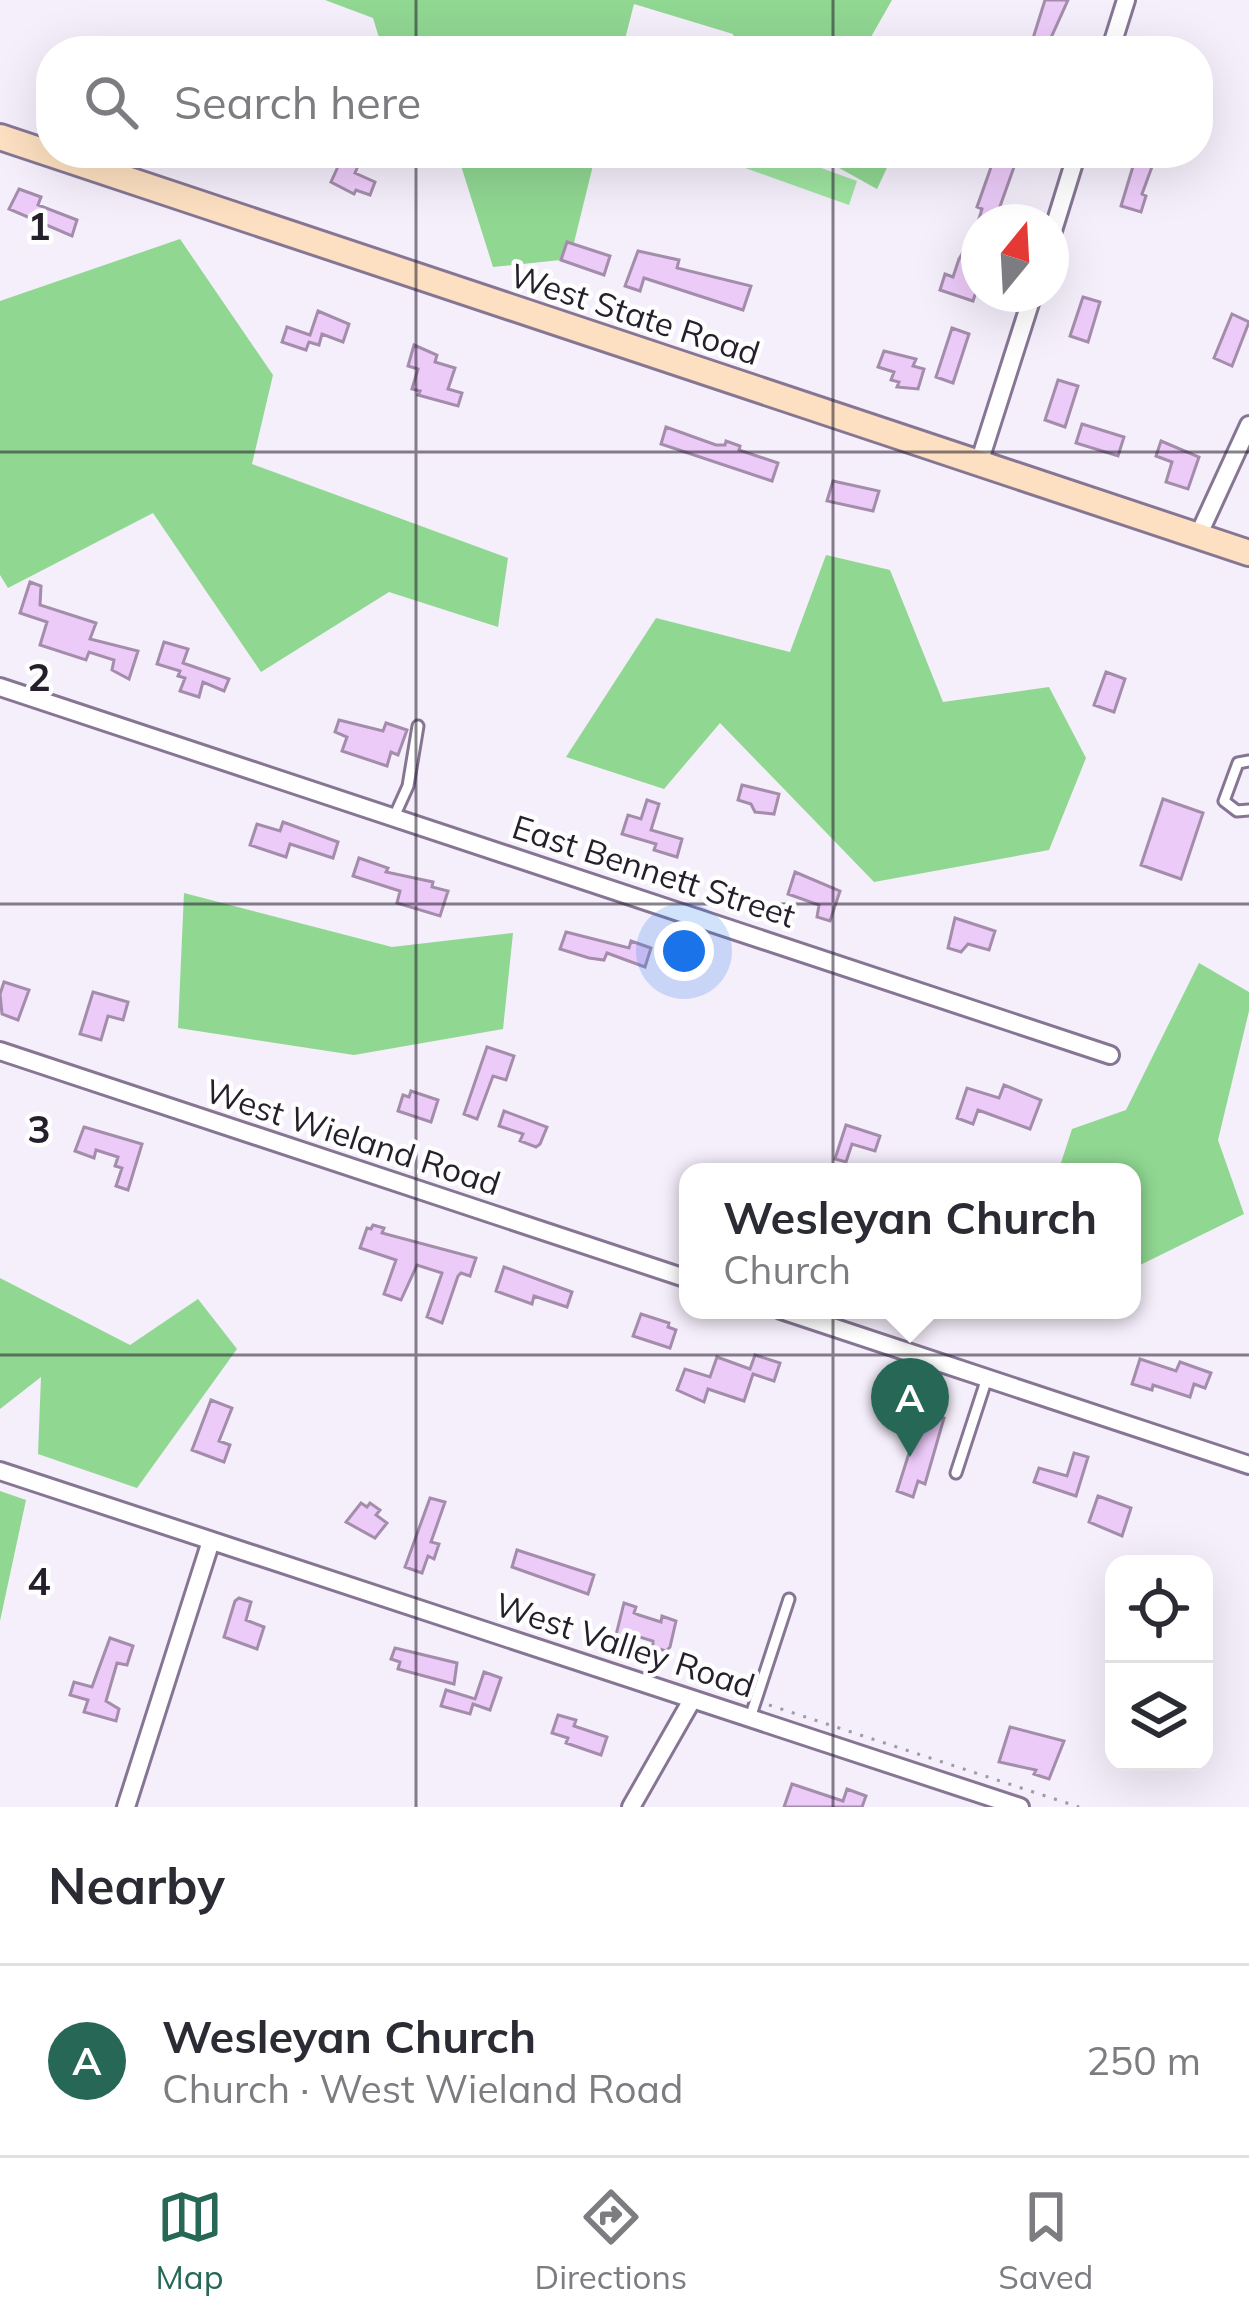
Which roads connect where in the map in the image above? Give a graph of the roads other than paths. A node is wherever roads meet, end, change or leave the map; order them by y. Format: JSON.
{"nodes":[{"id":1,"x":1126,"y":0,"type":"edge"},
{"id":2,"x":1115,"y":36,"type":"edge"},
{"id":3,"x":0,"y":136,"type":"edge"},
{"id":4,"x":36,"y":148,"type":"edge"},
{"id":5,"x":96,"y":168,"type":"edge"},
{"id":6,"x":1073,"y":168,"type":"edge"},
{"id":7,"x":1062,"y":204,"type":"edge"},
{"id":8,"x":1027,"y":312,"type":"edge"},
{"id":9,"x":1249,"y":425,"type":"edge"},
{"id":10,"x":979,"y":464,"type":"junction"},
{"id":11,"x":1198,"y":536,"type":"junction"},
{"id":12,"x":1249,"y":553,"type":"edge"},
{"id":13,"x":0,"y":687,"type":"edge"},
{"id":14,"x":418,"y":726,"type":"dead end"},
{"id":15,"x":1249,"y":761,"type":"edge"},
{"id":16,"x":1249,"y":810,"type":"edge"},
{"id":17,"x":394,"y":818,"type":"junction"},
{"id":18,"x":0,"y":1052,"type":"edge"},
{"id":19,"x":1110,"y":1054,"type":"dead end"},
{"id":20,"x":679,"y":1276,"type":"edge"},
{"id":21,"x":808,"y":1319,"type":"edge"},
{"id":22,"x":987,"y":1378,"type":"junction"},
{"id":23,"x":1249,"y":1465,"type":"edge"},
{"id":24,"x":0,"y":1471,"type":"edge"},
{"id":25,"x":956,"y":1473,"type":"dead end"},
{"id":26,"x":211,"y":1540,"type":"junction"},
{"id":27,"x":789,"y":1599,"type":"dead end"},
{"id":28,"x":692,"y":1700,"type":"junction"},
{"id":29,"x":753,"y":1709,"type":"junction"},
{"id":30,"x":126,"y":1807,"type":"edge"},
{"id":31,"x":631,"y":1807,"type":"edge"},
{"id":32,"x":1020,"y":1807,"type":"edge"}],
"edges":[{"from":1,"to":2,"type":"street"},
{"from":3,"to":4,"type":"street","name":"West State Road"},
{"from":5,"to":10,"type":"street","name":"West State Road"},
{"from":6,"to":7,"type":"street"},
{"from":8,"to":10,"type":"street"},
{"from":9,"to":11,"type":"street"},
{"from":10,"to":11,"type":"street","name":"West State Road"},
{"from":11,"to":12,"type":"street","name":"West State Road"},
{"from":13,"to":17,"type":"street","name":"East Bennett Street"},
{"from":14,"to":17,"type":"lane"},
{"from":15,"to":16,"type":"lane"},
{"from":17,"to":19,"type":"street","name":"East Bennett Street"},
{"from":18,"to":20,"type":"street","name":"West Wieland Road"},
{"from":21,"to":22,"type":"street"},
{"from":22,"to":23,"type":"street"},
{"from":22,"to":25,"type":"lane"},
{"from":24,"to":26,"type":"street","name":"West Valley Road"},
{"from":26,"to":28,"type":"street","name":"West Valley Road"},
{"from":26,"to":30,"type":"street"},
{"from":27,"to":29,"type":"lane"},
{"from":28,"to":29,"type":"street","name":"West Valley Road"},
{"from":28,"to":31,"type":"street"},
{"from":29,"to":32,"type":"street","name":"West Valley Road"}]}
